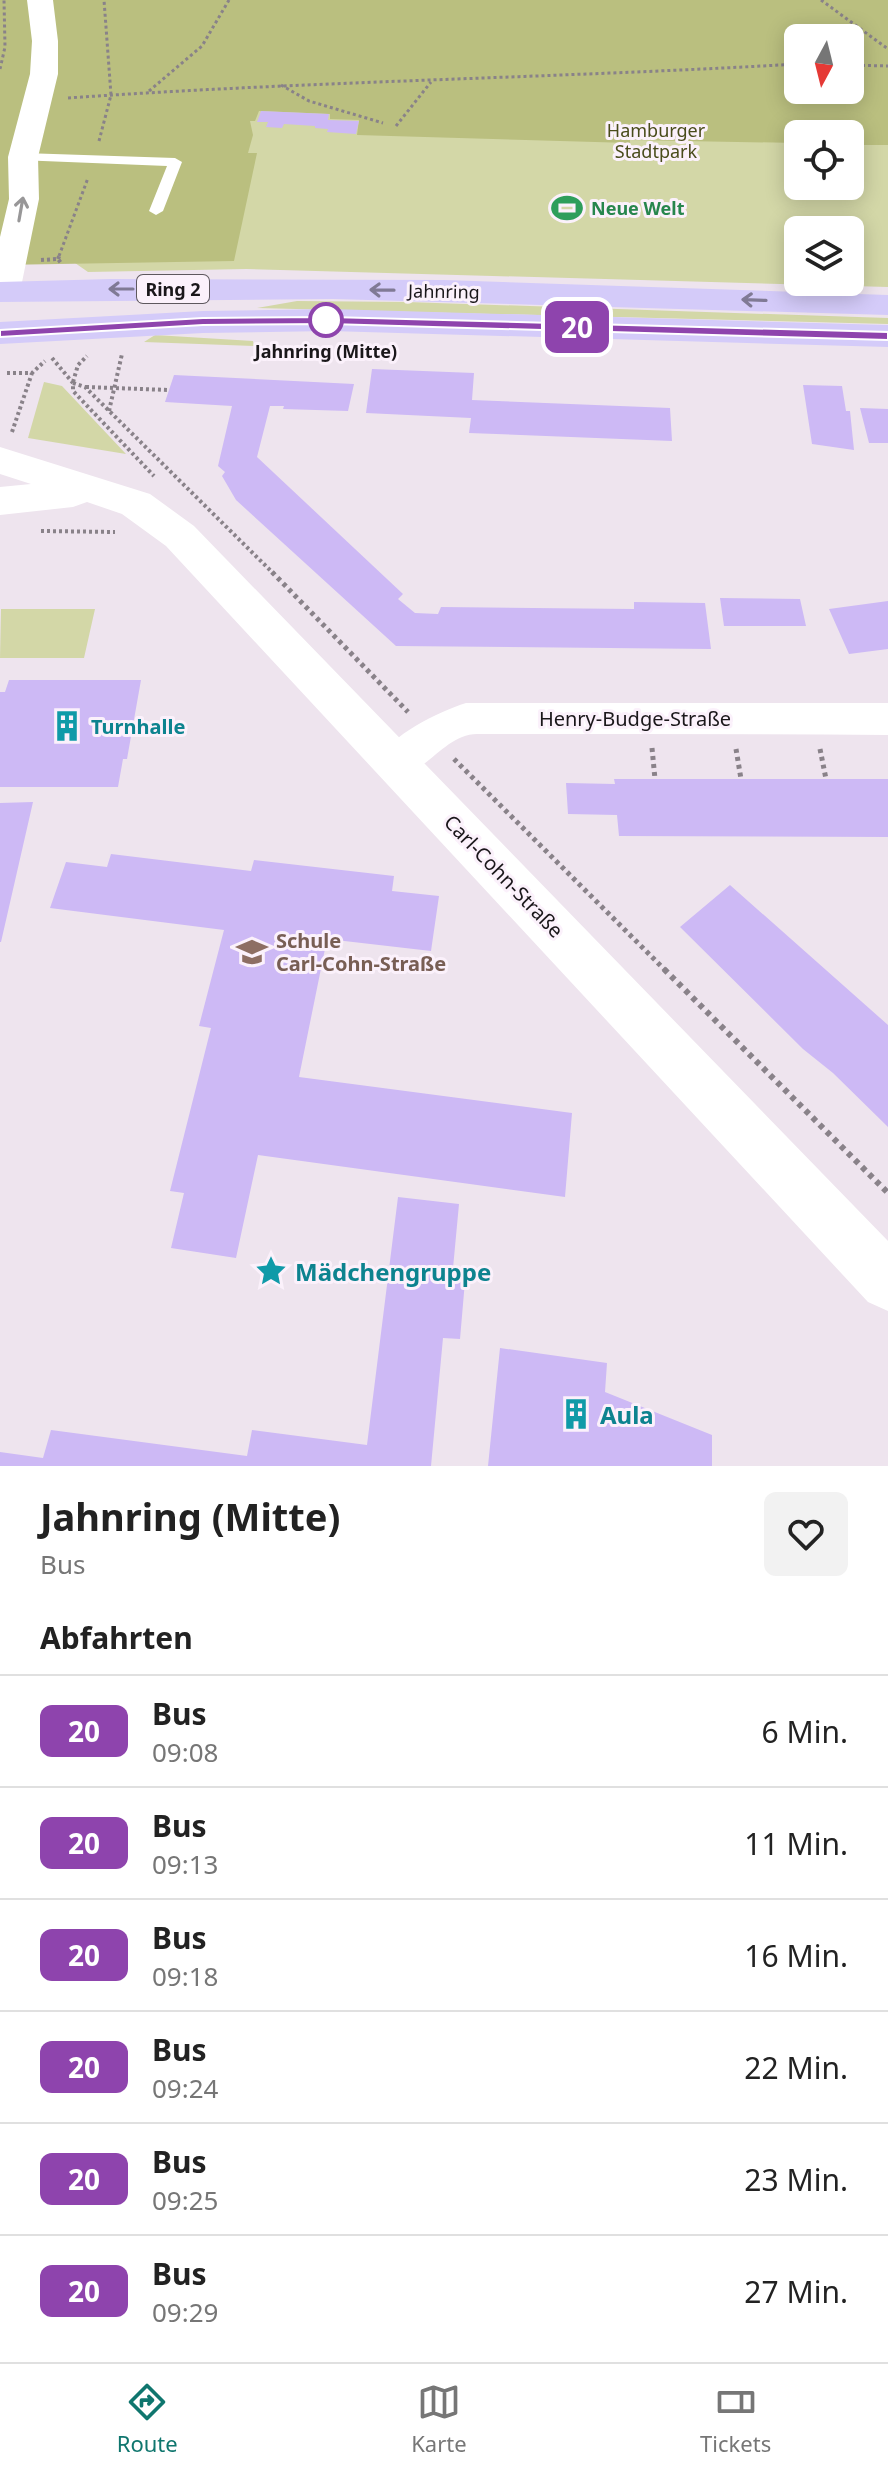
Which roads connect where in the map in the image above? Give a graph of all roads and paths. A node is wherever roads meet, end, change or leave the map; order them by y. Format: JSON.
{"nodes":[{"id":1,"x":4,"y":0,"type":"edge"},
{"id":2,"x":40,"y":0,"type":"edge"},
{"id":3,"x":104,"y":0,"type":"edge"},
{"id":4,"x":229,"y":0,"type":"edge"},
{"id":5,"x":821,"y":0,"type":"edge"},
{"id":6,"x":888,"y":49,"type":"edge"},
{"id":7,"x":784,"y":65,"type":"edge"},
{"id":8,"x":864,"y":65,"type":"edge"},
{"id":9,"x":888,"y":66,"type":"edge"},
{"id":10,"x":0,"y":69,"type":"edge"},
{"id":11,"x":431,"y":81,"type":"junction"},
{"id":12,"x":280,"y":85,"type":"junction"},
{"id":13,"x":148,"y":92,"type":"junction"},
{"id":14,"x":111,"y":95,"type":"junction"},
{"id":15,"x":38,"y":100,"type":"junction"},
{"id":16,"x":383,"y":123,"type":"dead end"},
{"id":17,"x":396,"y":126,"type":"dead end"},
{"id":18,"x":23,"y":157,"type":"junction"},
{"id":19,"x":95,"y":159,"type":"junction"},
{"id":20,"x":0,"y":190,"type":"edge"},
{"id":21,"x":156,"y":211,"type":"dead end"},
{"id":22,"x":58,"y":259,"type":"dead end"},
{"id":23,"x":2,"y":292,"type":"edge"},
{"id":24,"x":888,"y":305,"type":"edge"},
{"id":25,"x":0,"y":333,"type":"edge"},
{"id":26,"x":888,"y":336,"type":"edge"},
{"id":27,"x":54,"y":345,"type":"dead end"},
{"id":28,"x":124,"y":345,"type":"dead end"},
{"id":29,"x":94,"y":352,"type":"dead end"},
{"id":30,"x":52,"y":357,"type":"junction"},
{"id":31,"x":7,"y":373,"type":"dead end"},
{"id":32,"x":32,"y":373,"type":"junction"},
{"id":33,"x":73,"y":383,"type":"junction"},
{"id":34,"x":85,"y":387,"type":"junction"},
{"id":35,"x":114,"y":388,"type":"junction"},
{"id":36,"x":169,"y":390,"type":"dead end"},
{"id":37,"x":109,"y":412,"type":"junction"},
{"id":38,"x":6,"y":447,"type":"edge"},
{"id":39,"x":156,"y":478,"type":"dead end"},
{"id":40,"x":0,"y":501,"type":"edge"},
{"id":41,"x":114,"y":513,"type":"junction"},
{"id":42,"x":31,"y":531,"type":"dead end"},
{"id":43,"x":888,"y":719,"type":"edge"},
{"id":44,"x":414,"y":750,"type":"junction"},
{"id":45,"x":888,"y":1193,"type":"edge"},
{"id":46,"x":888,"y":1282,"type":"edge"}],
"edges":[{"from":1,"to":10,"type":"path"},
{"from":2,"to":15,"type":"street"},
{"from":3,"to":14,"type":"path"},
{"from":4,"to":13,"type":"path"},
{"from":5,"to":6,"type":"path"},
{"from":7,"to":11,"type":"path"},
{"from":8,"to":9,"type":"path"},
{"from":11,"to":12,"type":"path"},
{"from":11,"to":17,"type":"path"},
{"from":12,"to":13,"type":"path"},
{"from":12,"to":16,"type":"path"},
{"from":13,"to":14,"type":"path"},
{"from":14,"to":15,"type":"path"},
{"from":14,"to":19,"type":"path"},
{"from":15,"to":18,"type":"street"},
{"from":18,"to":19,"type":"lane"},
{"from":18,"to":20,"type":"street"},
{"from":23,"to":18,"type":"street","one_way":true},
{"from":19,"to":21,"type":"lane"},
{"from":19,"to":22,"type":"path"},
{"from":24,"to":23,"type":"main road","name":"Jahnring","number":"Ring 2","one_way":true},
{"from":25,"to":26,"type":"main road","name":"Jahnring","number":"Ring 2"},
{"from":27,"to":30,"type":"path"},
{"from":28,"to":35,"type":"path"},
{"from":29,"to":33,"type":"path"},
{"from":30,"to":32,"type":"path"},
{"from":30,"to":33,"type":"path"},
{"from":31,"to":32,"type":"path"},
{"from":32,"to":38,"type":"path"},
{"from":33,"to":34,"type":"path"},
{"from":33,"to":39,"type":"path"},
{"from":34,"to":35,"type":"path"},
{"from":34,"to":37,"type":"path"},
{"from":35,"to":36,"type":"path"},
{"from":35,"to":37,"type":"path"},
{"from":37,"to":44,"type":"path"},
{"from":38,"to":41,"type":"street","name":"Carl-Cohn-Straße"},
{"from":40,"to":41,"type":"street","name":"Carl-Cohn-Straße"},
{"from":41,"to":42,"type":"path"},
{"from":41,"to":44,"type":"street","name":"Carl-Cohn-Straße"},
{"from":43,"to":44,"type":"street","name":"Henry-Budge-Straße"},
{"from":44,"to":45,"type":"path"},
{"from":44,"to":46,"type":"street","name":"Carl-Cohn-Straße"}]}
